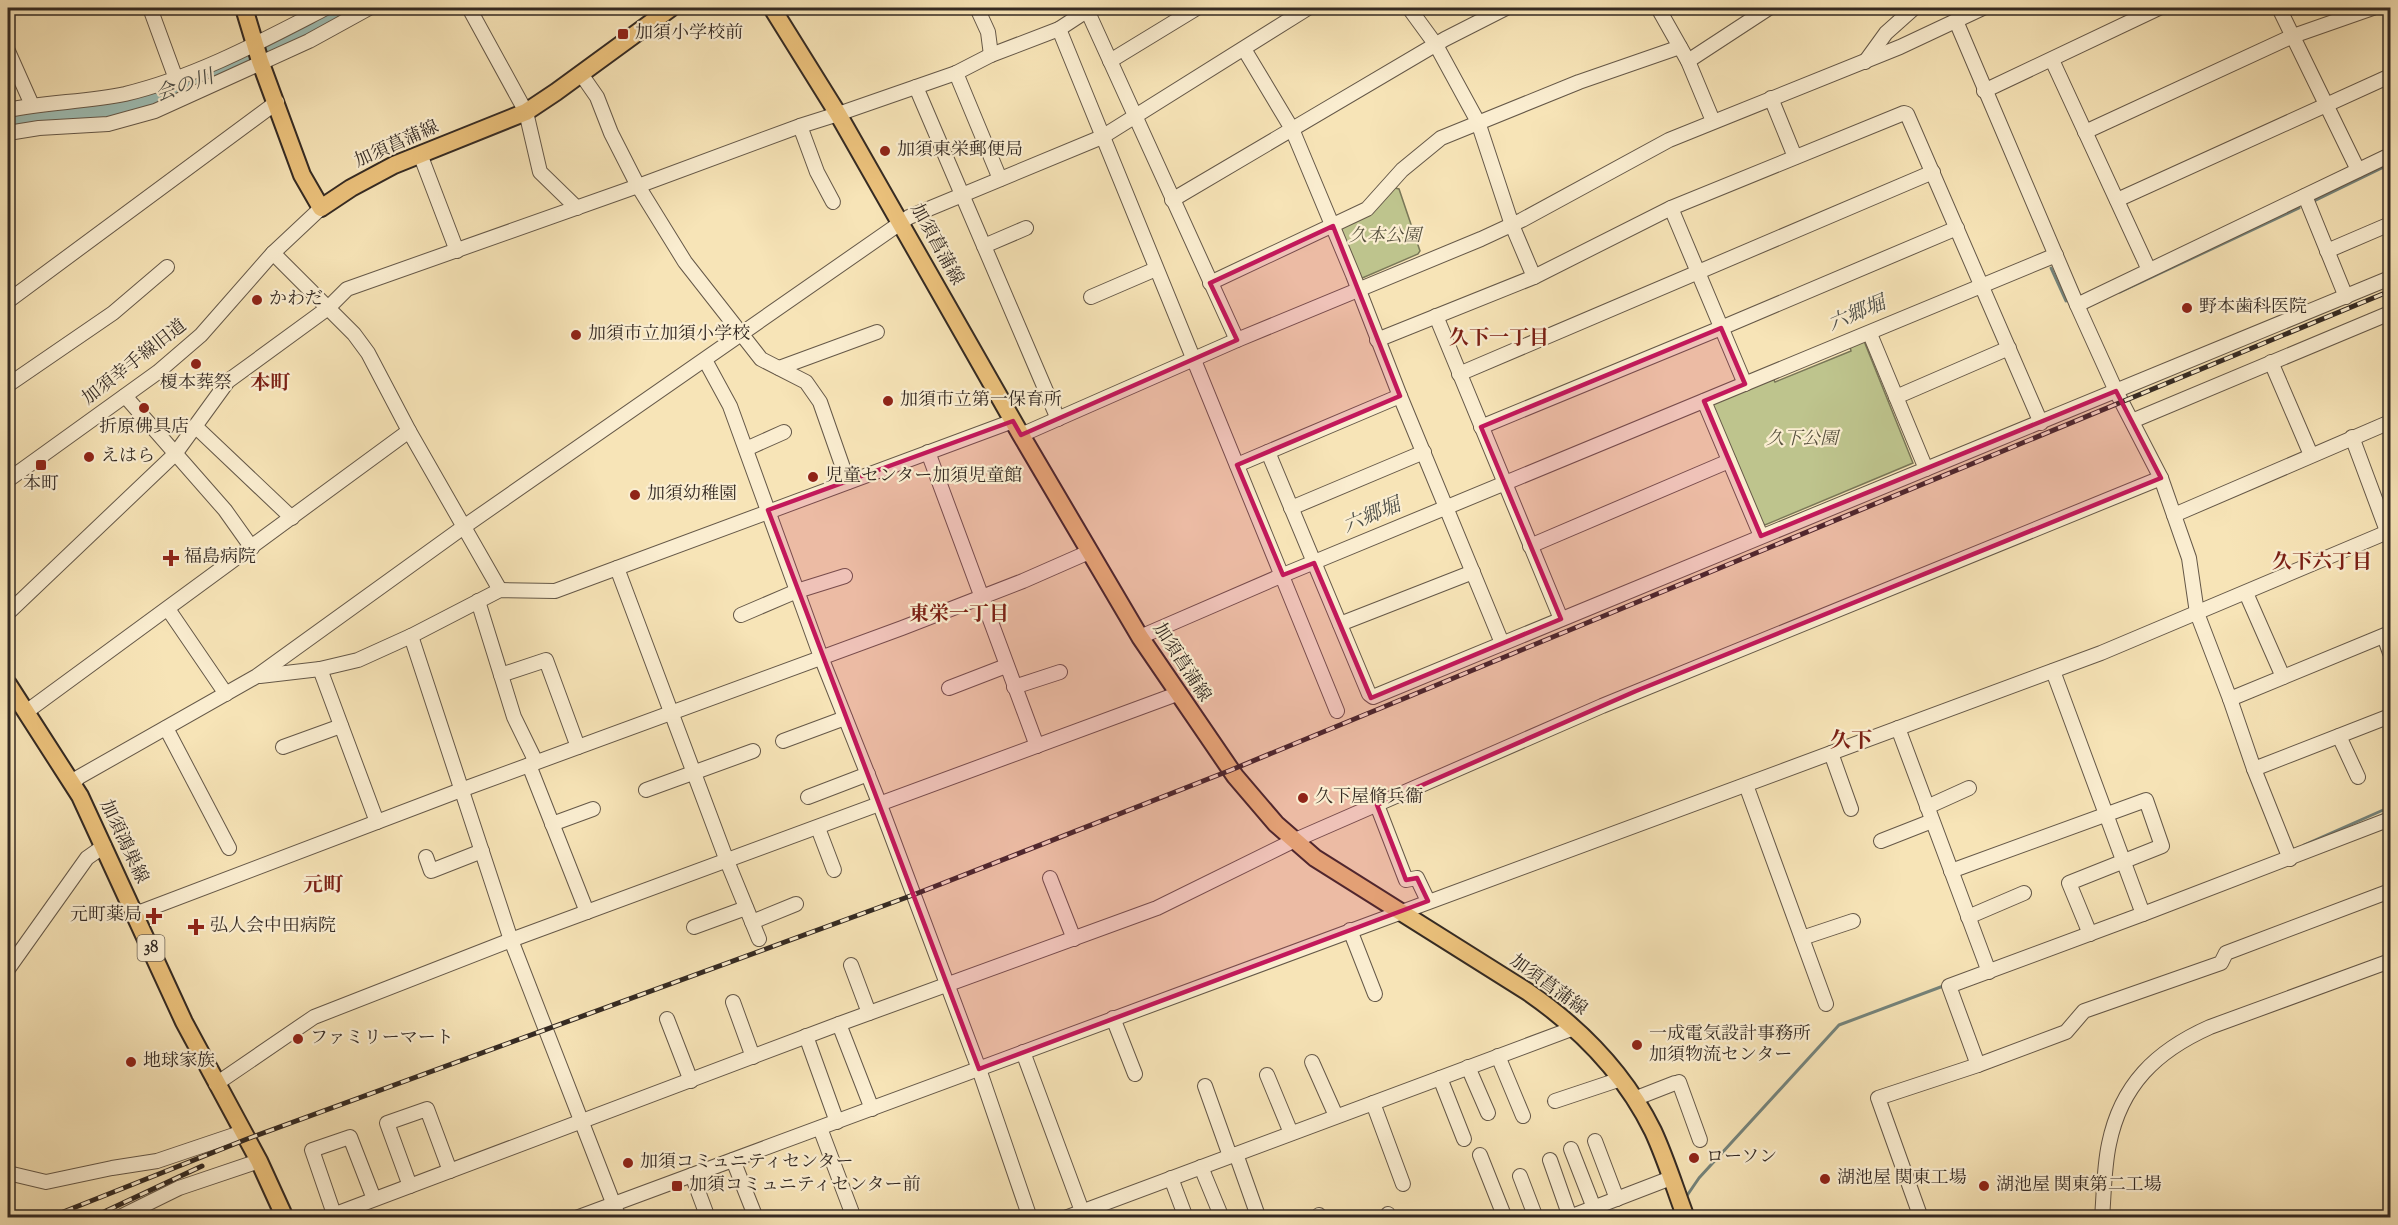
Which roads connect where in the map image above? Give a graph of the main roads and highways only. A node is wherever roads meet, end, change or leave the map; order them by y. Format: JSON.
{"nodes":[{"id":1,"x":244,"y":8,"type":"edge"},
{"id":2,"x":667,"y":8,"type":"edge"},
{"id":3,"x":772,"y":8,"type":"edge"},
{"id":4,"x":8,"y":684,"type":"edge"},
{"id":5,"x":1683,"y":1210,"type":"edge"},
{"id":6,"x":285,"y":1218,"type":"edge"}],
"edges":[{"from":1,"to":2,"type":"main road","name":"加須菖蒲線"},
{"from":3,"to":5,"type":"main road","name":"加須菖蒲線"},
{"from":4,"to":6,"type":"main road","name":"加須鴻巣線","number":"38"}]}
